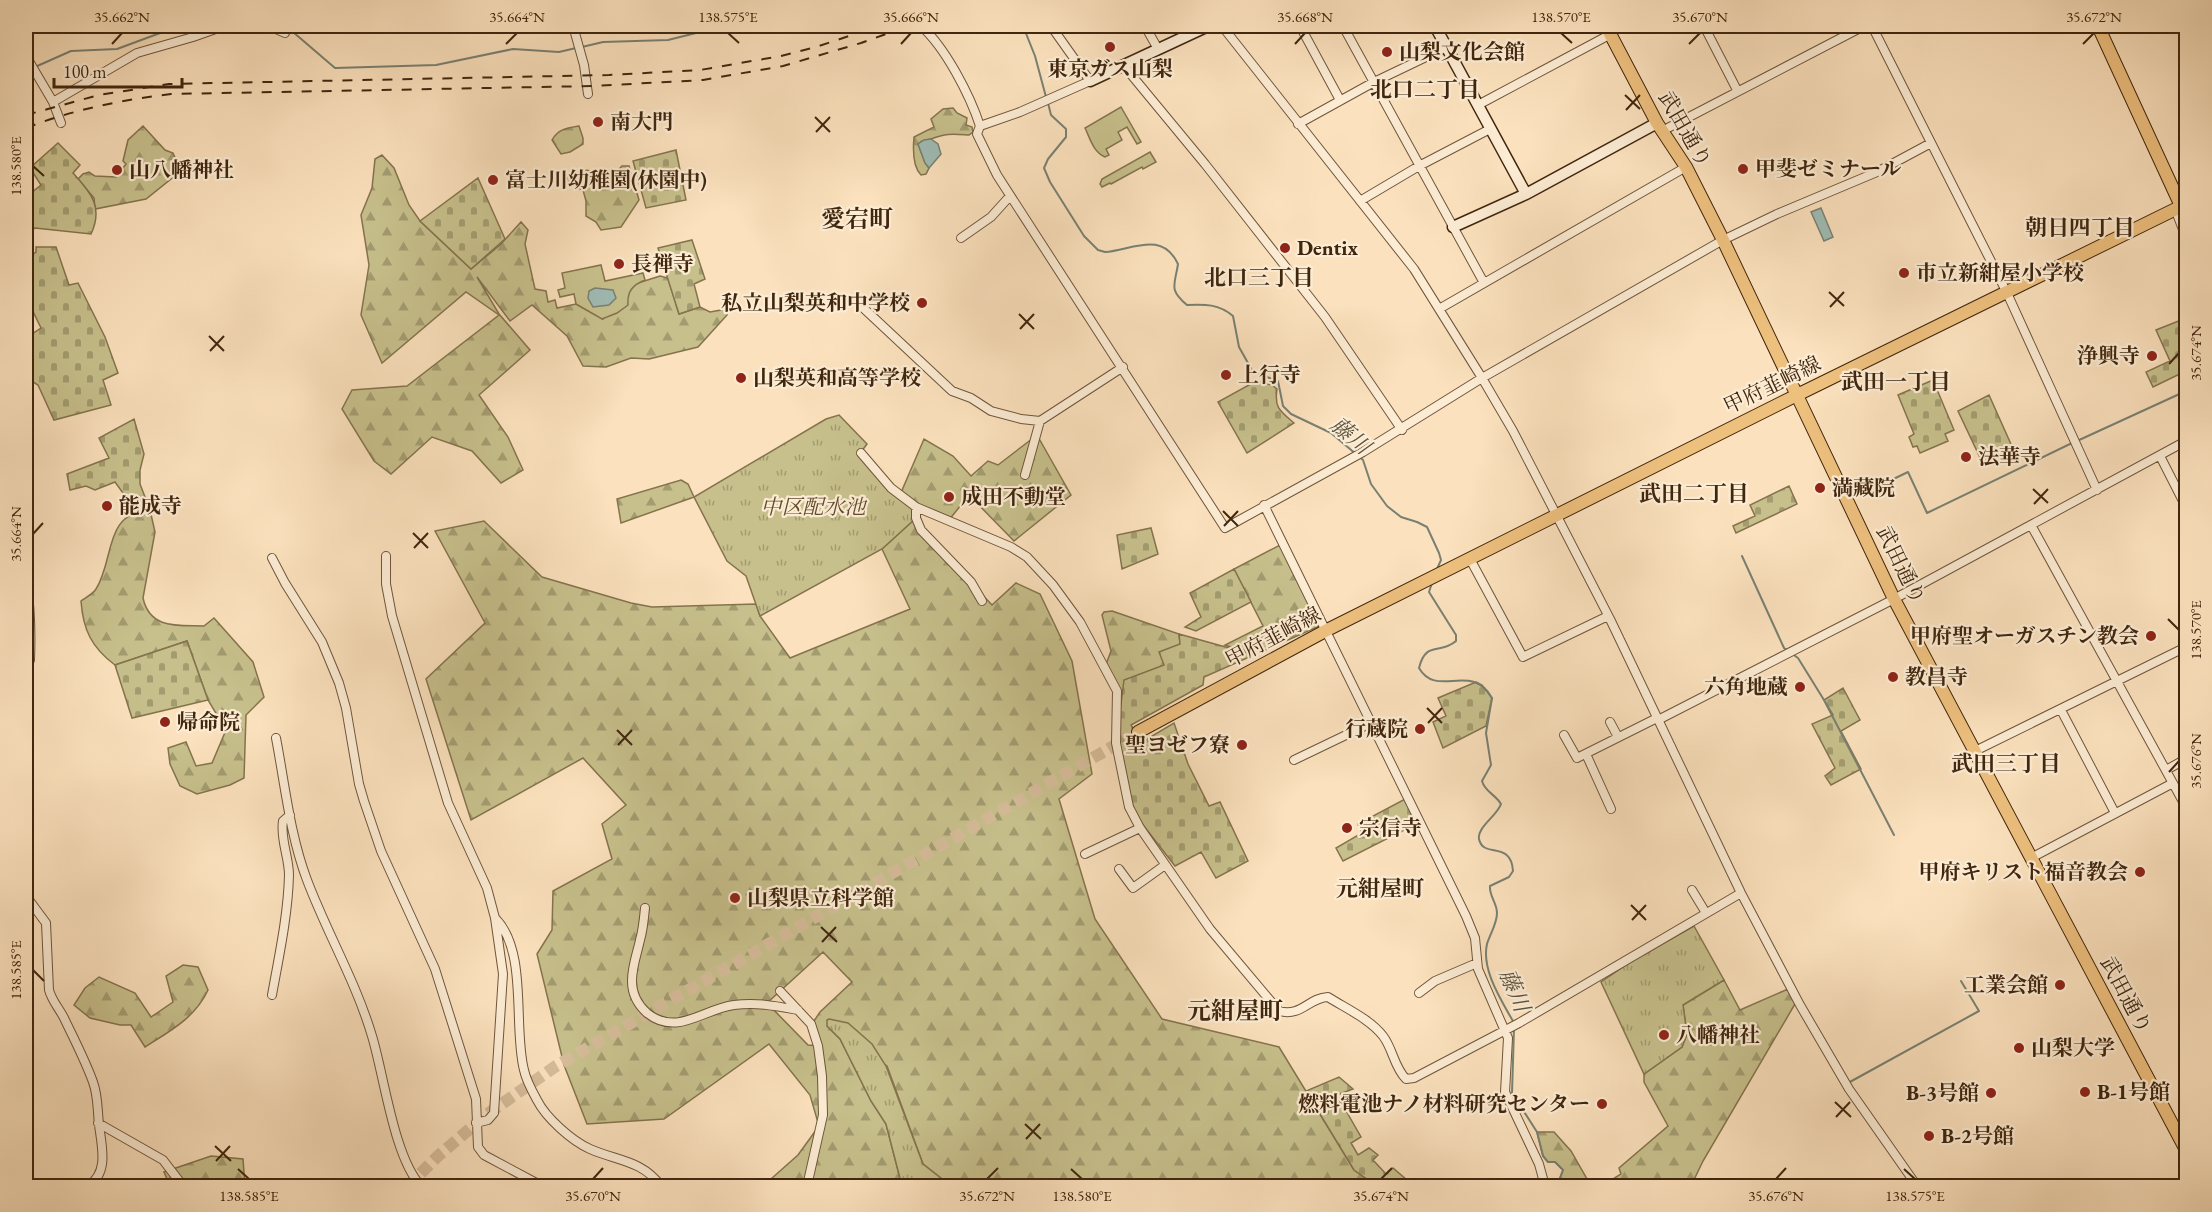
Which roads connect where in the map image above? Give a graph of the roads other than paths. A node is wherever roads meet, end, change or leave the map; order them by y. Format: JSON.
{"nodes":[{"id":1,"x":224,"y":26,"type":"edge"},
{"id":2,"x":269,"y":26,"type":"edge"},
{"id":3,"x":573,"y":26,"type":"edge"},
{"id":4,"x":921,"y":26,"type":"edge"},
{"id":5,"x":1051,"y":26,"type":"edge"},
{"id":6,"x":1145,"y":26,"type":"edge"},
{"id":7,"x":1208,"y":26,"type":"edge"},
{"id":8,"x":1222,"y":26,"type":"edge"},
{"id":9,"x":1300,"y":26,"type":"edge"},
{"id":10,"x":1343,"y":26,"type":"edge"},
{"id":11,"x":1435,"y":26,"type":"edge"},
{"id":12,"x":1704,"y":26,"type":"edge"},
{"id":13,"x":1864,"y":26,"type":"edge"},
{"id":14,"x":1872,"y":26,"type":"edge"},
{"id":15,"x":2098,"y":26,"type":"edge"},
{"id":16,"x":1609,"y":30,"type":"edge"},
{"id":17,"x":285,"y":33,"type":"dead end"},
{"id":18,"x":1447,"y":47,"type":"junction"},
{"id":19,"x":1158,"y":49,"type":"junction"},
{"id":20,"x":26,"y":56,"type":"edge"},
{"id":21,"x":1124,"y":66,"type":"junction"},
{"id":22,"x":1090,"y":81,"type":"junction"},
{"id":23,"x":1374,"y":82,"type":"junction"},
{"id":24,"x":1737,"y":90,"type":"junction"},
{"id":25,"x":588,"y":94,"type":"dead end"},
{"id":26,"x":1340,"y":100,"type":"junction"},
{"id":27,"x":53,"y":102,"type":"junction"},
{"id":28,"x":1478,"y":105,"type":"junction"},
{"id":29,"x":60,"y":123,"type":"dead end"},
{"id":30,"x":1298,"y":124,"type":"junction"},
{"id":31,"x":980,"y":126,"type":"junction"},
{"id":32,"x":1659,"y":127,"type":"junction"},
{"id":33,"x":1490,"y":129,"type":"junction"},
{"id":34,"x":1931,"y":142,"type":"junction"},
{"id":35,"x":1419,"y":166,"type":"junction"},
{"id":36,"x":1686,"y":167,"type":"junction"},
{"id":37,"x":1526,"y":194,"type":"junction"},
{"id":38,"x":1010,"y":196,"type":"junction"},
{"id":39,"x":1360,"y":201,"type":"junction"},
{"id":40,"x":2181,"y":207,"type":"edge"},
{"id":41,"x":1453,"y":227,"type":"junction"},
{"id":42,"x":2187,"y":237,"type":"edge"},
{"id":43,"x":961,"y":238,"type":"dead end"},
{"id":44,"x":1723,"y":240,"type":"junction"},
{"id":45,"x":1484,"y":283,"type":"junction"},
{"id":46,"x":2007,"y":293,"type":"junction"},
{"id":47,"x":858,"y":303,"type":"dead end"},
{"id":48,"x":1439,"y":309,"type":"junction"},
{"id":49,"x":1123,"y":367,"type":"junction"},
{"id":50,"x":1482,"y":378,"type":"junction"},
{"id":51,"x":1797,"y":395,"type":"junction"},
{"id":52,"x":1040,"y":421,"type":"junction"},
{"id":53,"x":1402,"y":430,"type":"junction"},
{"id":54,"x":2187,"y":441,"type":"edge"},
{"id":55,"x":861,"y":453,"type":"dead end"},
{"id":56,"x":2160,"y":456,"type":"junction"},
{"id":57,"x":1025,"y":475,"type":"dead end"},
{"id":58,"x":2097,"y":490,"type":"junction"},
{"id":59,"x":1264,"y":505,"type":"junction"},
{"id":60,"x":916,"y":507,"type":"junction"},
{"id":61,"x":2187,"y":507,"type":"edge"},
{"id":62,"x":1557,"y":515,"type":"junction"},
{"id":63,"x":2031,"y":525,"type":"junction"},
{"id":64,"x":386,"y":556,"type":"dead end"},
{"id":65,"x":272,"y":558,"type":"dead end"},
{"id":66,"x":1470,"y":559,"type":"junction"},
{"id":67,"x":26,"y":582,"type":"edge"},
{"id":68,"x":1894,"y":599,"type":"junction"},
{"id":69,"x":982,"y":601,"type":"dead end"},
{"id":70,"x":1608,"y":616,"type":"junction"},
{"id":71,"x":1327,"y":630,"type":"junction"},
{"id":72,"x":2187,"y":647,"type":"edge"},
{"id":73,"x":26,"y":659,"type":"edge"},
{"id":74,"x":2118,"y":682,"type":"junction"},
{"id":75,"x":2061,"y":710,"type":"junction"},
{"id":76,"x":1657,"y":719,"type":"junction"},
{"id":77,"x":1610,"y":722,"type":"dead end"},
{"id":78,"x":1371,"y":723,"type":"junction"},
{"id":79,"x":1138,"y":732,"type":"tunnel mouth"},
{"id":80,"x":1564,"y":735,"type":"dead end"},
{"id":81,"x":1618,"y":737,"type":"junction"},
{"id":82,"x":276,"y":738,"type":"dead end"},
{"id":83,"x":1975,"y":751,"type":"junction"},
{"id":84,"x":1586,"y":754,"type":"junction"},
{"id":85,"x":2187,"y":759,"type":"edge"},
{"id":86,"x":1294,"y":760,"type":"dead end"},
{"id":87,"x":2166,"y":770,"type":"junction"},
{"id":88,"x":2173,"y":783,"type":"junction"},
{"id":89,"x":2187,"y":807,"type":"edge"},
{"id":90,"x":1611,"y":809,"type":"dead end"},
{"id":91,"x":2115,"y":813,"type":"junction"},
{"id":92,"x":290,"y":815,"type":"junction"},
{"id":93,"x":1140,"y":828,"type":"junction"},
{"id":94,"x":1085,"y":854,"type":"dead end"},
{"id":95,"x":2031,"y":858,"type":"junction"},
{"id":96,"x":1165,"y":865,"type":"junction"},
{"id":97,"x":1119,"y":869,"type":"dead end"},
{"id":98,"x":1692,"y":890,"type":"dead end"},
{"id":99,"x":1741,"y":893,"type":"junction"},
{"id":100,"x":26,"y":896,"type":"edge"},
{"id":101,"x":645,"y":908,"type":"dead end"},
{"id":102,"x":1706,"y":913,"type":"junction"},
{"id":103,"x":495,"y":918,"type":"junction"},
{"id":104,"x":1477,"y":963,"type":"junction"},
{"id":105,"x":780,"y":991,"type":"dead end"},
{"id":106,"x":1419,"y":993,"type":"dead end"},
{"id":107,"x":272,"y":995,"type":"dead end"},
{"id":108,"x":798,"y":1010,"type":"junction"},
{"id":109,"x":1507,"y":1030,"type":"junction"},
{"id":110,"x":98,"y":1123,"type":"junction"},
{"id":111,"x":476,"y":1123,"type":"junction"},
{"id":112,"x":2187,"y":1150,"type":"edge"},
{"id":113,"x":88,"y":1186,"type":"edge"},
{"id":114,"x":183,"y":1186,"type":"edge"},
{"id":115,"x":421,"y":1186,"type":"edge"},
{"id":116,"x":542,"y":1186,"type":"edge"},
{"id":117,"x":662,"y":1186,"type":"edge"},
{"id":118,"x":807,"y":1186,"type":"edge"},
{"id":119,"x":1544,"y":1186,"type":"edge"},
{"id":120,"x":1917,"y":1186,"type":"edge"}],
"edges":[{"from":1,"to":27,"type":"street"},
{"from":2,"to":17,"type":"street"},
{"from":3,"to":25,"type":"street"},
{"from":4,"to":31,"type":"street"},
{"from":5,"to":22,"type":"street"},
{"from":6,"to":19,"type":"street"},
{"from":7,"to":19,"type":"street"},
{"from":8,"to":30,"type":"street"},
{"from":9,"to":26,"type":"street"},
{"from":10,"to":23,"type":"street"},
{"from":11,"to":18,"type":"street"},
{"from":12,"to":24,"type":"street"},
{"from":13,"to":24,"type":"street"},
{"from":14,"to":34,"type":"street"},
{"from":15,"to":40,"type":"main road"},
{"from":16,"to":28,"type":"street"},
{"from":16,"to":32,"type":"main road","name":"武田通り"},
{"from":18,"to":23,"type":"street"},
{"from":18,"to":28,"type":"street"},
{"from":19,"to":21,"type":"street"},
{"from":20,"to":27,"type":"street"},
{"from":21,"to":22,"type":"street"},
{"from":21,"to":53,"type":"street"},
{"from":22,"to":31,"type":"street"},
{"from":23,"to":26,"type":"street"},
{"from":23,"to":35,"type":"street"},
{"from":24,"to":32,"type":"street"},
{"from":26,"to":30,"type":"street"},
{"from":27,"to":29,"type":"street"},
{"from":28,"to":33,"type":"street"},
{"from":30,"to":39,"type":"street"},
{"from":31,"to":38,"type":"street"},
{"from":32,"to":36,"type":"main road","name":"武田通り"},
{"from":32,"to":37,"type":"street"},
{"from":33,"to":35,"type":"street"},
{"from":33,"to":37,"type":"street"},
{"from":34,"to":44,"type":"street"},
{"from":34,"to":46,"type":"street"},
{"from":35,"to":39,"type":"street"},
{"from":35,"to":41,"type":"street"},
{"from":36,"to":44,"type":"main road","name":"武田通り"},
{"from":36,"to":45,"type":"street"},
{"from":37,"to":41,"type":"street"},
{"from":38,"to":43,"type":"street"},
{"from":38,"to":49,"type":"street"},
{"from":39,"to":48,"type":"street"},
{"from":40,"to":42,"type":"street"},
{"from":40,"to":46,"type":"main road","name":"甲府韮崎線"},
{"from":41,"to":45,"type":"street"},
{"from":44,"to":50,"type":"street"},
{"from":44,"to":51,"type":"main road","name":"武田通り"},
{"from":45,"to":48,"type":"street"},
{"from":46,"to":51,"type":"main road","name":"甲府韮崎線"},
{"from":46,"to":58,"type":"street"},
{"from":47,"to":52,"type":"street"},
{"from":48,"to":50,"type":"street"},
{"from":49,"to":52,"type":"street"},
{"from":49,"to":59,"type":"street"},
{"from":50,"to":53,"type":"street"},
{"from":50,"to":62,"type":"street"},
{"from":51,"to":62,"type":"main road","name":"甲府韮崎線"},
{"from":51,"to":68,"type":"main road","name":"武田通り"},
{"from":52,"to":57,"type":"street"},
{"from":53,"to":59,"type":"street"},
{"from":54,"to":56,"type":"street"},
{"from":55,"to":60,"type":"street"},
{"from":56,"to":58,"type":"street"},
{"from":56,"to":61,"type":"street"},
{"from":58,"to":63,"type":"street"},
{"from":59,"to":71,"type":"street"},
{"from":60,"to":69,"type":"street"},
{"from":60,"to":93,"type":"street"},
{"from":62,"to":66,"type":"main road","name":"甲府韮崎線"},
{"from":62,"to":70,"type":"street"},
{"from":63,"to":68,"type":"street"},
{"from":63,"to":74,"type":"street"},
{"from":64,"to":103,"type":"street"},
{"from":65,"to":111,"type":"street"},
{"from":66,"to":70,"type":"street"},
{"from":66,"to":71,"type":"main road","name":"甲府韮崎線"},
{"from":67,"to":73,"type":"street"},
{"from":68,"to":76,"type":"street"},
{"from":68,"to":83,"type":"main road","name":"武田通り"},
{"from":70,"to":76,"type":"street"},
{"from":71,"to":78,"type":"street"},
{"from":71,"to":79,"type":"main road","name":"甲府韮崎線"},
{"from":72,"to":74,"type":"street"},
{"from":74,"to":75,"type":"street"},
{"from":74,"to":87,"type":"street"},
{"from":75,"to":83,"type":"street"},
{"from":75,"to":91,"type":"street"},
{"from":76,"to":81,"type":"street"},
{"from":76,"to":99,"type":"street"},
{"from":77,"to":81,"type":"street"},
{"from":78,"to":86,"type":"street"},
{"from":78,"to":104,"type":"street"},
{"from":80,"to":84,"type":"street"},
{"from":81,"to":84,"type":"street"},
{"from":82,"to":92,"type":"street"},
{"from":83,"to":95,"type":"main road","name":"武田通り"},
{"from":84,"to":90,"type":"street"},
{"from":85,"to":87,"type":"street"},
{"from":87,"to":88,"type":"street"},
{"from":88,"to":89,"type":"street"},
{"from":88,"to":91,"type":"street"},
{"from":91,"to":95,"type":"street"},
{"from":92,"to":107,"type":"street"},
{"from":92,"to":115,"type":"street"},
{"from":93,"to":94,"type":"street"},
{"from":93,"to":96,"type":"street"},
{"from":95,"to":112,"type":"main road","name":"武田通り"},
{"from":96,"to":97,"type":"street"},
{"from":96,"to":109,"type":"street"},
{"from":98,"to":102,"type":"street"},
{"from":99,"to":102,"type":"street"},
{"from":99,"to":120,"type":"street"},
{"from":100,"to":110,"type":"street"},
{"from":101,"to":108,"type":"street"},
{"from":102,"to":109,"type":"street"},
{"from":103,"to":111,"type":"street"},
{"from":103,"to":117,"type":"street"},
{"from":104,"to":106,"type":"street"},
{"from":104,"to":109,"type":"street"},
{"from":105,"to":108,"type":"street"},
{"from":108,"to":118,"type":"street"},
{"from":109,"to":119,"type":"street"},
{"from":110,"to":113,"type":"street"},
{"from":110,"to":114,"type":"street"},
{"from":111,"to":116,"type":"street"}]}
